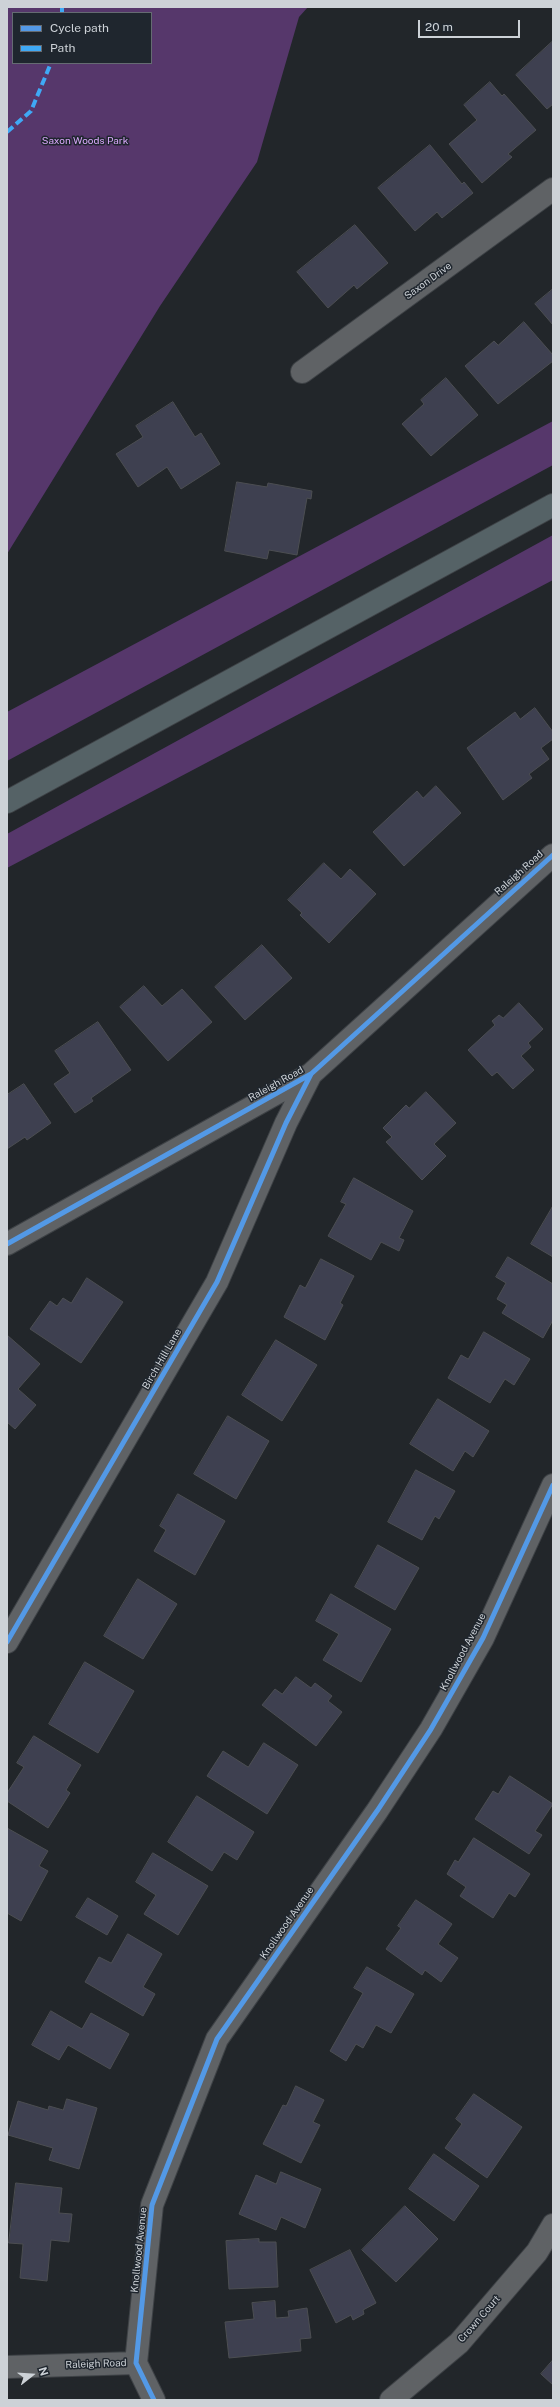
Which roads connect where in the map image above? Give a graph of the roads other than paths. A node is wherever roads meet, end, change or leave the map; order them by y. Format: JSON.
{"nodes":[{"id":1,"x":553,"y":189,"type":"edge"},
{"id":2,"x":302,"y":372,"type":"dead end"},
{"id":3,"x":553,"y":505,"type":"edge"},
{"id":4,"x":7,"y":802,"type":"edge"},
{"id":5,"x":553,"y":855,"type":"edge"},
{"id":6,"x":311,"y":1074,"type":"junction"},
{"id":7,"x":7,"y":1244,"type":"edge"},
{"id":8,"x":553,"y":1485,"type":"edge"},
{"id":9,"x":7,"y":1642,"type":"edge"},
{"id":10,"x":553,"y":2226,"type":"edge"},
{"id":11,"x":136,"y":2363,"type":"junction"},
{"id":12,"x":7,"y":2367,"type":"edge"},
{"id":13,"x":154,"y":2400,"type":"edge"},
{"id":14,"x":391,"y":2400,"type":"edge"}],
"edges":[{"from":1,"to":2,"type":"street","name":"Saxon Drive"},
{"from":3,"to":4,"type":"highway"},
{"from":5,"to":6,"type":"street","name":"Raleigh Road"},
{"from":6,"to":7,"type":"street","name":"Raleigh Road"},
{"from":6,"to":9,"type":"street","name":"Birch Hill Lane"},
{"from":8,"to":11,"type":"street","name":"Knollwood Avenue"},
{"from":10,"to":14,"type":"street","name":"Crown Court"},
{"from":11,"to":12,"type":"street","name":"Raleigh Road"},
{"from":11,"to":13,"type":"street"}]}
